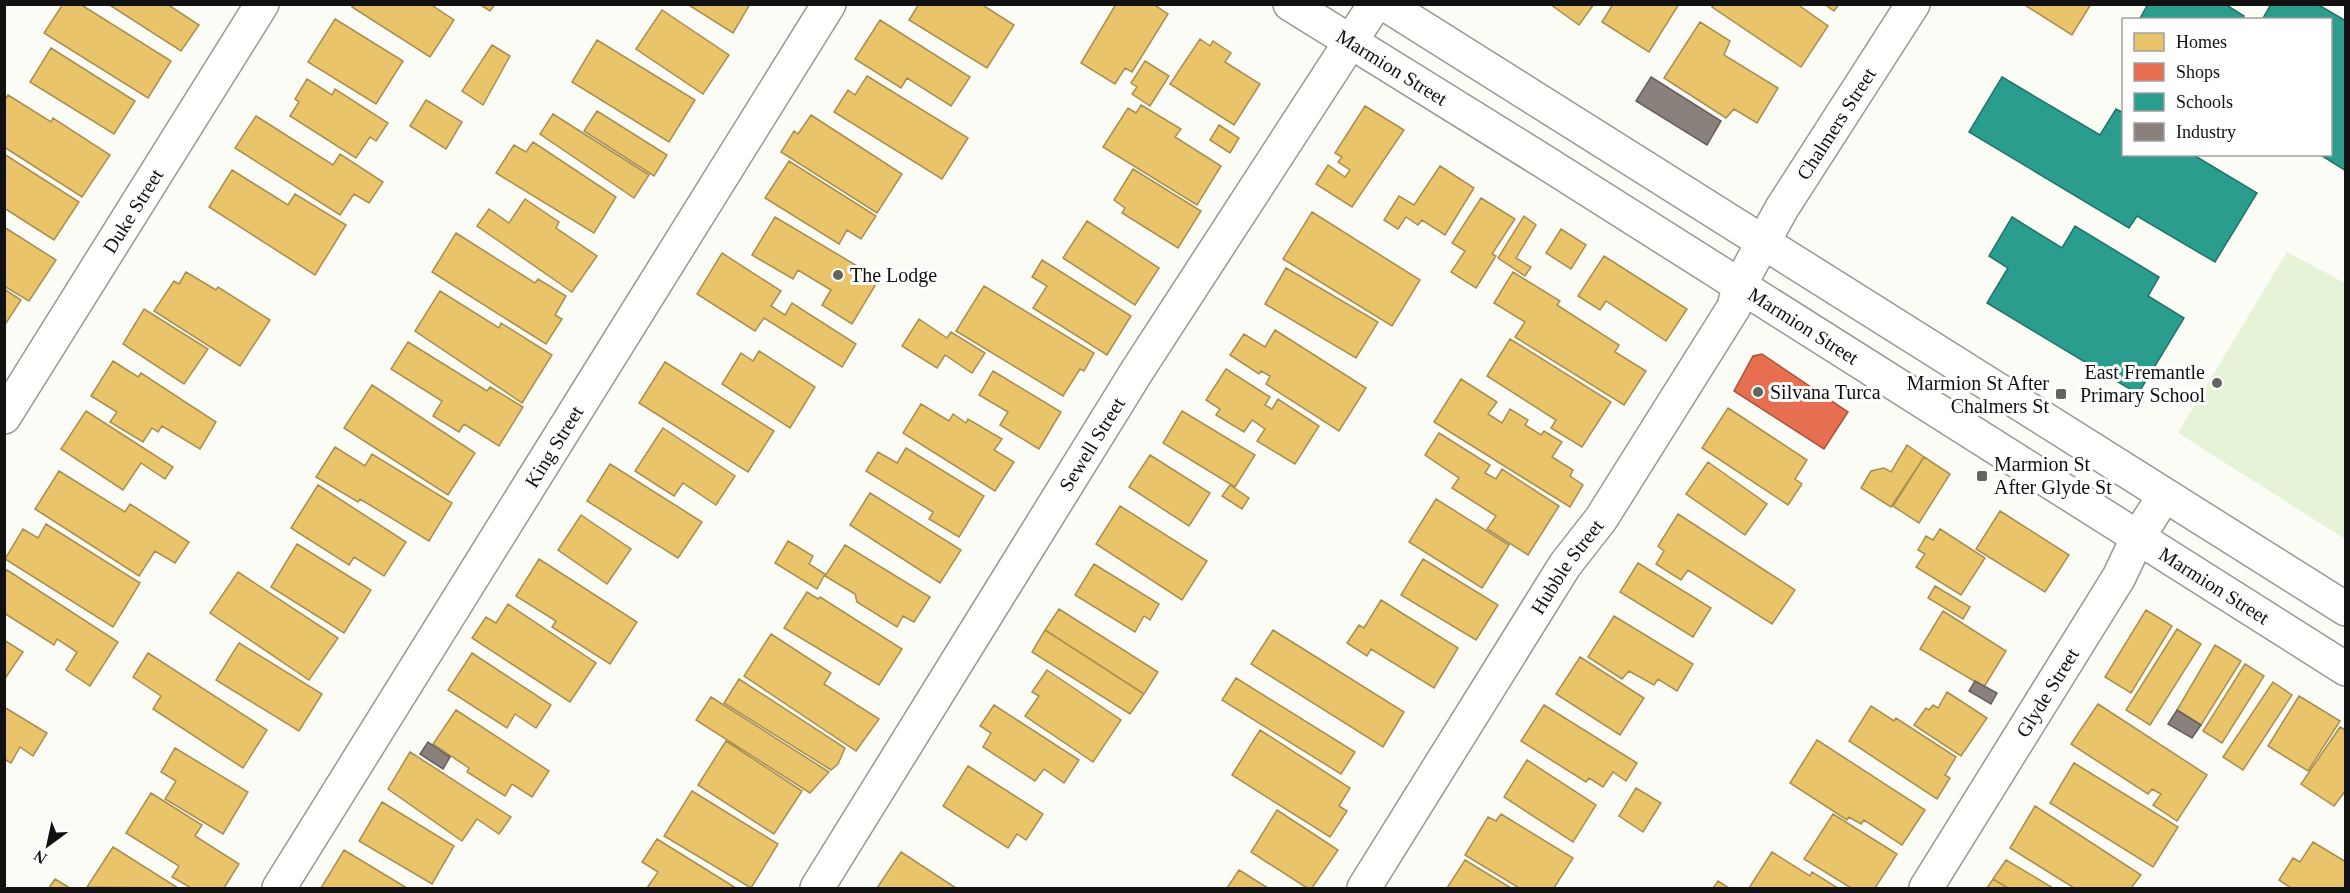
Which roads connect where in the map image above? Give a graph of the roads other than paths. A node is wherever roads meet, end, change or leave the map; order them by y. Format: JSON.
{"nodes":[{"id":1,"x":262,"y":4,"type":"edge"},
{"id":2,"x":829,"y":4,"type":"edge"},
{"id":3,"x":1290,"y":4,"type":"edge"},
{"id":4,"x":1375,"y":4,"type":"edge"},
{"id":5,"x":1385,"y":4,"type":"edge"},
{"id":6,"x":1913,"y":4,"type":"edge"},
{"id":7,"x":1352,"y":43,"type":"junction"},
{"id":8,"x":1763,"y":243,"type":"junction"},
{"id":9,"x":1739,"y":286,"type":"junction"},
{"id":10,"x":4,"y":417,"type":"edge"},
{"id":11,"x":2164,"y":496,"type":"junction"},
{"id":12,"x":2138,"y":537,"type":"junction"},
{"id":13,"x":2346,"y":609,"type":"edge"},
{"id":14,"x":2346,"y":669,"type":"edge"},
{"id":15,"x":279,"y":888,"type":"edge"},
{"id":16,"x":817,"y":888,"type":"edge"},
{"id":17,"x":1364,"y":888,"type":"edge"},
{"id":18,"x":1926,"y":888,"type":"edge"}],
"edges":[{"from":1,"to":10,"type":"street","name":"Duke Street"},
{"from":2,"to":15,"type":"street","name":"King Street"},
{"from":3,"to":7,"type":"street","name":"Marmion Street"},
{"from":4,"to":7,"type":"street","name":"Sewell Street"},
{"from":5,"to":8,"type":"street"},
{"from":6,"to":8,"type":"street","name":"Chalmers Street"},
{"from":7,"to":9,"type":"street","name":"Marmion Street"},
{"from":7,"to":16,"type":"street","name":"Sewell Street"},
{"from":8,"to":9,"type":"street","name":"Hubble Street"},
{"from":8,"to":11,"type":"street"},
{"from":9,"to":12,"type":"street","name":"Marmion Street"},
{"from":9,"to":17,"type":"street","name":"Hubble Street"},
{"from":11,"to":12,"type":"street","name":"Glyde Street"},
{"from":11,"to":13,"type":"street"},
{"from":12,"to":14,"type":"street","name":"Marmion Street"},
{"from":12,"to":18,"type":"street","name":"Glyde Street"}]}
